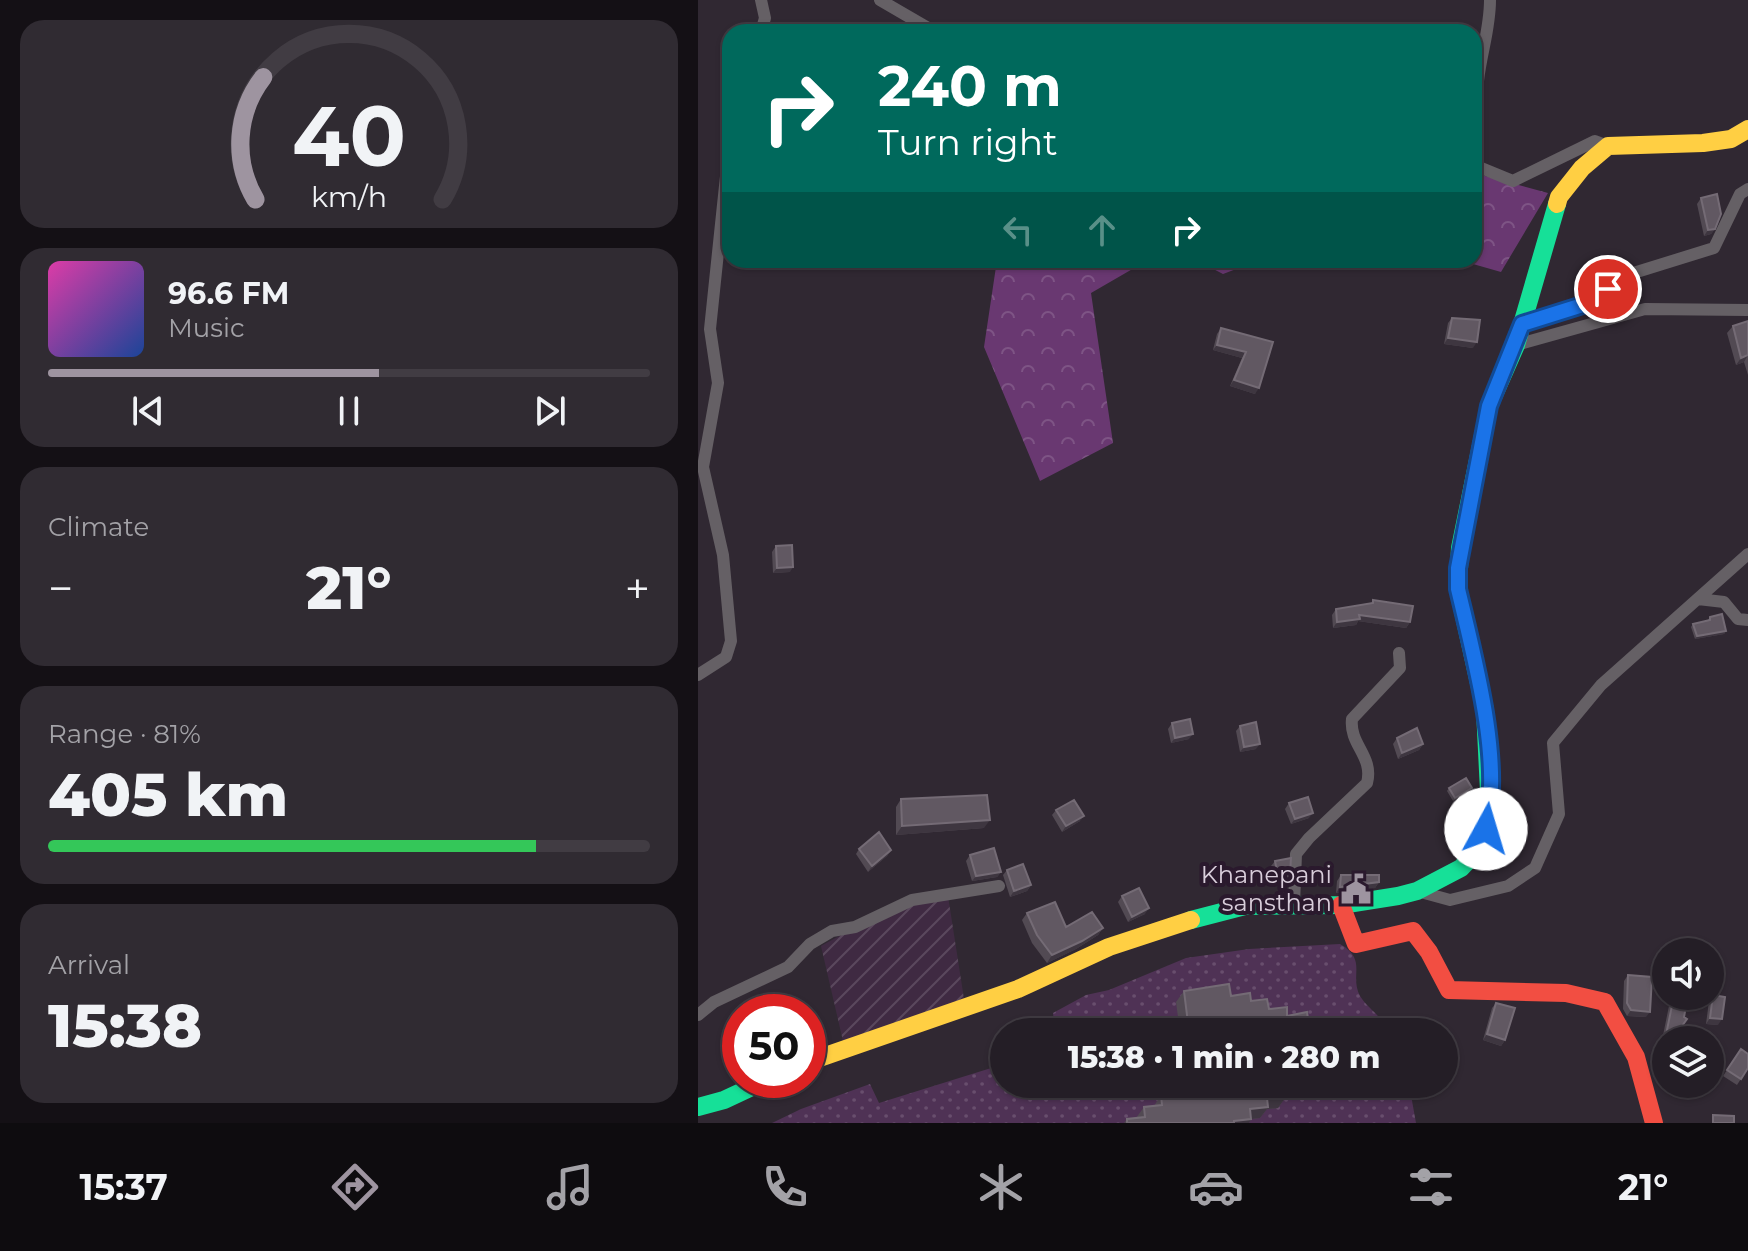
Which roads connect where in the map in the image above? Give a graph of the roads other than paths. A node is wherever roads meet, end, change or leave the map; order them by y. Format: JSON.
{"nodes":[{"id":1,"x":761,"y":0,"type":"edge"},
{"id":2,"x":880,"y":0,"type":"edge"},
{"id":3,"x":1490,"y":0,"type":"edge"},
{"id":4,"x":763,"y":24,"type":"edge"},
{"id":5,"x":921,"y":24,"type":"edge"},
{"id":6,"x":1482,"y":64,"type":"edge"},
{"id":7,"x":1748,"y":129,"type":"edge"},
{"id":8,"x":1608,"y":146,"type":"junction"},
{"id":9,"x":1482,"y":168,"type":"edge"},
{"id":10,"x":1748,"y":189,"type":"edge"},
{"id":11,"x":722,"y":214,"type":"edge"},
{"id":12,"x":1748,"y":310,"type":"edge"},
{"id":13,"x":1522,"y":324,"type":"junction"},
{"id":14,"x":1516,"y":345,"type":"junction"},
{"id":15,"x":1748,"y":554,"type":"edge"},
{"id":16,"x":1698,"y":599,"type":"junction"},
{"id":17,"x":1748,"y":620,"type":"edge"},
{"id":18,"x":1399,"y":653,"type":"dead end"},
{"id":19,"x":698,"y":675,"type":"edge"},
{"id":20,"x":999,"y":886,"type":"dead end"},
{"id":21,"x":1417,"y":891,"type":"junction"},
{"id":22,"x":1294,"y":904,"type":"junction"},
{"id":23,"x":1341,"y":905,"type":"junction"},
{"id":24,"x":698,"y":1015,"type":"edge"},
{"id":25,"x":826,"y":1056,"type":"edge"},
{"id":26,"x":728,"y":1098,"type":"edge"},
{"id":27,"x":698,"y":1107,"type":"edge"},
{"id":28,"x":1654,"y":1123,"type":"edge"}],
"edges":[{"from":1,"to":4,"type":"street"},
{"from":2,"to":5,"type":"street"},
{"from":3,"to":6,"type":"street"},
{"from":7,"to":8,"type":"main road"},
{"from":8,"to":9,"type":"street"},
{"from":8,"to":13,"type":"main road"},
{"from":10,"to":13,"type":"street"},
{"from":11,"to":19,"type":"street"},
{"from":12,"to":14,"type":"street"},
{"from":13,"to":14,"type":"main road"},
{"from":14,"to":21,"type":"main road"},
{"from":15,"to":16,"type":"street"},
{"from":16,"to":17,"type":"street"},
{"from":16,"to":21,"type":"street"},
{"from":18,"to":22,"type":"street"},
{"from":20,"to":24,"type":"street"},
{"from":21,"to":23,"type":"main road"},
{"from":22,"to":23,"type":"main road"},
{"from":22,"to":25,"type":"main road"},
{"from":23,"to":28,"type":"main road"},
{"from":26,"to":27,"type":"main road"}]}
